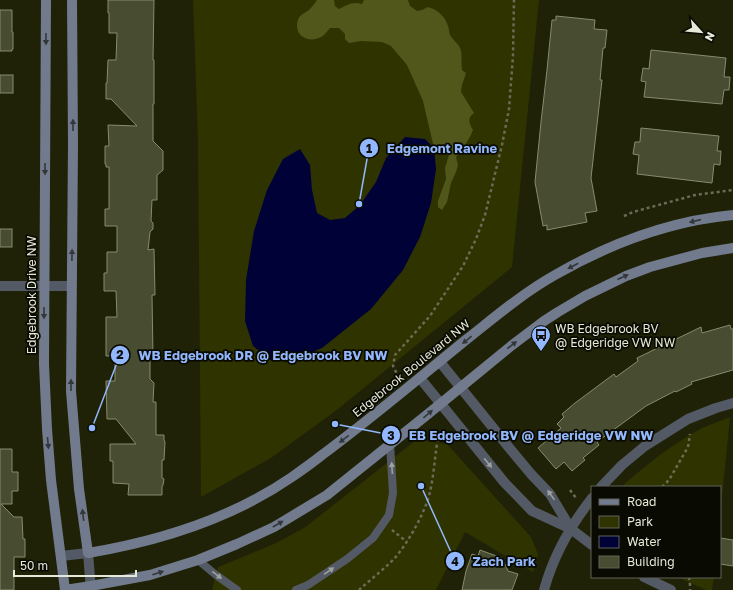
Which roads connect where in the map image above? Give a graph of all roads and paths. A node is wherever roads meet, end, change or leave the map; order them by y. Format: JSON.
{"nodes":[{"id":1,"x":46,"y":0,"type":"edge"},
{"id":2,"x":72,"y":0,"type":"edge"},
{"id":3,"x":514,"y":0,"type":"edge"},
{"id":4,"x":733,"y":190,"type":"edge"},
{"id":5,"x":733,"y":215,"type":"edge"},
{"id":6,"x":624,"y":216,"type":"dead end"},
{"id":7,"x":733,"y":248,"type":"edge"},
{"id":8,"x":0,"y":286,"type":"edge"},
{"id":9,"x":44,"y":286,"type":"junction"},
{"id":10,"x":71,"y":286,"type":"junction"},
{"id":11,"x":440,"y":362,"type":"junction"},
{"id":12,"x":420,"y":378,"type":"junction"},
{"id":13,"x":399,"y":379,"type":"dead end"},
{"id":14,"x":460,"y":387,"type":"junction"},
{"id":15,"x":440,"y":403,"type":"junction"},
{"id":16,"x":733,"y":403,"type":"edge"},
{"id":17,"x":688,"y":419,"type":"junction"},
{"id":18,"x":438,"y":437,"type":"dead end"},
{"id":19,"x":390,"y":444,"type":"junction"},
{"id":20,"x":602,"y":486,"type":"edge"},
{"id":21,"x":663,"y":486,"type":"edge"},
{"id":22,"x":591,"y":499,"type":"edge"},
{"id":23,"x":384,"y":523,"type":"junction"},
{"id":24,"x":570,"y":529,"type":"junction"},
{"id":25,"x":407,"y":542,"type":"junction"},
{"id":26,"x":591,"y":544,"type":"edge"},
{"id":27,"x":88,"y":553,"type":"junction"},
{"id":28,"x":61,"y":556,"type":"junction"},
{"id":29,"x":198,"y":560,"type":"junction"},
{"id":30,"x":646,"y":578,"type":"edge"},
{"id":31,"x":689,"y":578,"type":"edge"},
{"id":32,"x":91,"y":588,"type":"edge"},
{"id":33,"x":65,"y":590,"type":"edge"},
{"id":34,"x":237,"y":590,"type":"edge"},
{"id":35,"x":296,"y":590,"type":"edge"},
{"id":36,"x":359,"y":590,"type":"edge"},
{"id":37,"x":544,"y":590,"type":"edge"},
{"id":38,"x":671,"y":590,"type":"edge"},
{"id":39,"x":690,"y":590,"type":"edge"}],
"edges":[{"from":1,"to":9,"type":"street","name":"Edgebrook Drive NW","one_way":true},
{"from":10,"to":2,"type":"street","one_way":true},
{"from":3,"to":13,"type":"path"},
{"from":4,"to":6,"type":"path"},
{"from":5,"to":11,"type":"street","name":"Edgebrook Boulevard NW","one_way":true},
{"from":14,"to":7,"type":"street","one_way":true},
{"from":8,"to":9,"type":"street"},
{"from":9,"to":10,"type":"street"},
{"from":9,"to":28,"type":"street","name":"Edgebrook Drive NW","one_way":true},
{"from":27,"to":10,"type":"street","one_way":true},
{"from":11,"to":12,"type":"street","name":"Edgebrook Boulevard NW"},
{"from":11,"to":14,"type":"street"},
{"from":12,"to":15,"type":"street"},
{"from":12,"to":27,"type":"street","name":"Edgebrook Boulevard NW","one_way":true},
{"from":14,"to":15,"type":"street"},
{"from":24,"to":14,"type":"street","one_way":true},
{"from":19,"to":15,"type":"street","one_way":true},
{"from":15,"to":24,"type":"street","one_way":true},
{"from":16,"to":17,"type":"street"},
{"from":17,"to":20,"type":"street"},
{"from":17,"to":21,"type":"path"},
{"from":18,"to":25,"type":"path"},
{"from":23,"to":19,"type":"lane","one_way":true},
{"from":29,"to":19,"type":"street","one_way":true},
{"from":22,"to":24,"type":"street"},
{"from":23,"to":25,"type":"path"},
{"from":35,"to":23,"type":"lane","one_way":true},
{"from":24,"to":26,"type":"street"},
{"from":24,"to":37,"type":"street"},
{"from":25,"to":36,"type":"path"},
{"from":27,"to":28,"type":"street","name":"Edgebrook Boulevard NW"},
{"from":27,"to":32,"type":"street"},
{"from":28,"to":33,"type":"street","name":"Edgebrook Drive NW"},
{"from":32,"to":29,"type":"street","one_way":true},
{"from":29,"to":34,"type":"lane","one_way":true},
{"from":30,"to":38,"type":"street"},
{"from":31,"to":39,"type":"path"},
{"from":32,"to":33,"type":"street"}]}
